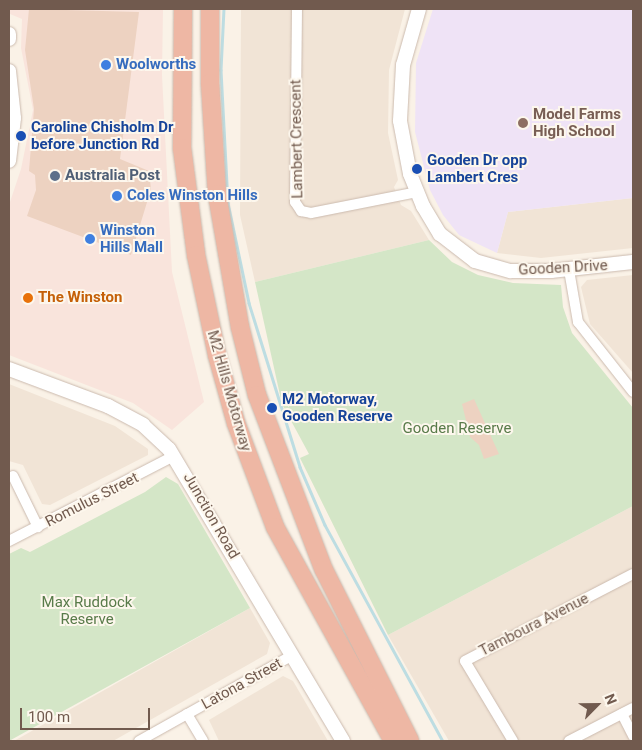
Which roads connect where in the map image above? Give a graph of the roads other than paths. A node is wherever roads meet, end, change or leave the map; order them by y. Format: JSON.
{"nodes":[{"id":1,"x":183,"y":9,"type":"edge"},
{"id":2,"x":210,"y":9,"type":"edge"},
{"id":3,"x":297,"y":9,"type":"edge"},
{"id":4,"x":419,"y":9,"type":"edge"},
{"id":5,"x":9,"y":34,"type":"edge"},
{"id":6,"x":9,"y":39,"type":"edge"},
{"id":7,"x":9,"y":71,"type":"edge"},
{"id":8,"x":9,"y":161,"type":"edge"},
{"id":9,"x":417,"y":192,"type":"junction"},
{"id":10,"x":633,"y":262,"type":"edge"},
{"id":11,"x":569,"y":270,"type":"junction"},
{"id":12,"x":9,"y":369,"type":"edge"},
{"id":13,"x":633,"y":391,"type":"edge"},
{"id":14,"x":174,"y":456,"type":"junction"},
{"id":15,"x":14,"y":476,"type":"dead end"},
{"id":16,"x":38,"y":526,"type":"junction"},
{"id":17,"x":9,"y":541,"type":"edge"},
{"id":18,"x":633,"y":574,"type":"edge"},
{"id":19,"x":293,"y":656,"type":"junction"},
{"id":20,"x":633,"y":708,"type":"edge"},
{"id":21,"x":187,"y":714,"type":"junction"},
{"id":22,"x":622,"y":714,"type":"junction"},
{"id":23,"x":633,"y":736,"type":"edge"},
{"id":24,"x":139,"y":741,"type":"edge"},
{"id":25,"x":203,"y":741,"type":"edge"},
{"id":26,"x":342,"y":741,"type":"edge"},
{"id":27,"x":393,"y":741,"type":"edge"},
{"id":28,"x":410,"y":741,"type":"edge"},
{"id":29,"x":513,"y":741,"type":"edge"},
{"id":30,"x":569,"y":741,"type":"edge"}],
"edges":[{"from":1,"to":27,"type":"highway","name":"M2 Hills Motorway"},
{"from":2,"to":28,"type":"highway","name":"M2 Hills Motorway"},
{"from":3,"to":9,"type":"street","name":"Lambert Crescent"},
{"from":4,"to":9,"type":"street","name":"Gooden Drive"},
{"from":5,"to":6,"type":"street"},
{"from":7,"to":8,"type":"street"},
{"from":9,"to":11,"type":"street","name":"Gooden Drive"},
{"from":10,"to":11,"type":"street","name":"Gooden Drive"},
{"from":11,"to":13,"type":"street"},
{"from":12,"to":14,"type":"street","name":"Junction Road"},
{"from":14,"to":16,"type":"street","name":"Romulus Street"},
{"from":14,"to":19,"type":"street","name":"Junction Road"},
{"from":15,"to":16,"type":"street"},
{"from":16,"to":17,"type":"street","name":"Romulus Street"},
{"from":18,"to":29,"type":"street","name":"Tamboura Avenue"},
{"from":19,"to":21,"type":"street","name":"Latona Street"},
{"from":19,"to":26,"type":"street","name":"Junction Road"},
{"from":20,"to":22,"type":"street"},
{"from":21,"to":24,"type":"street","name":"Latona Street"},
{"from":21,"to":25,"type":"street"},
{"from":22,"to":23,"type":"street"},
{"from":22,"to":30,"type":"street"}]}
